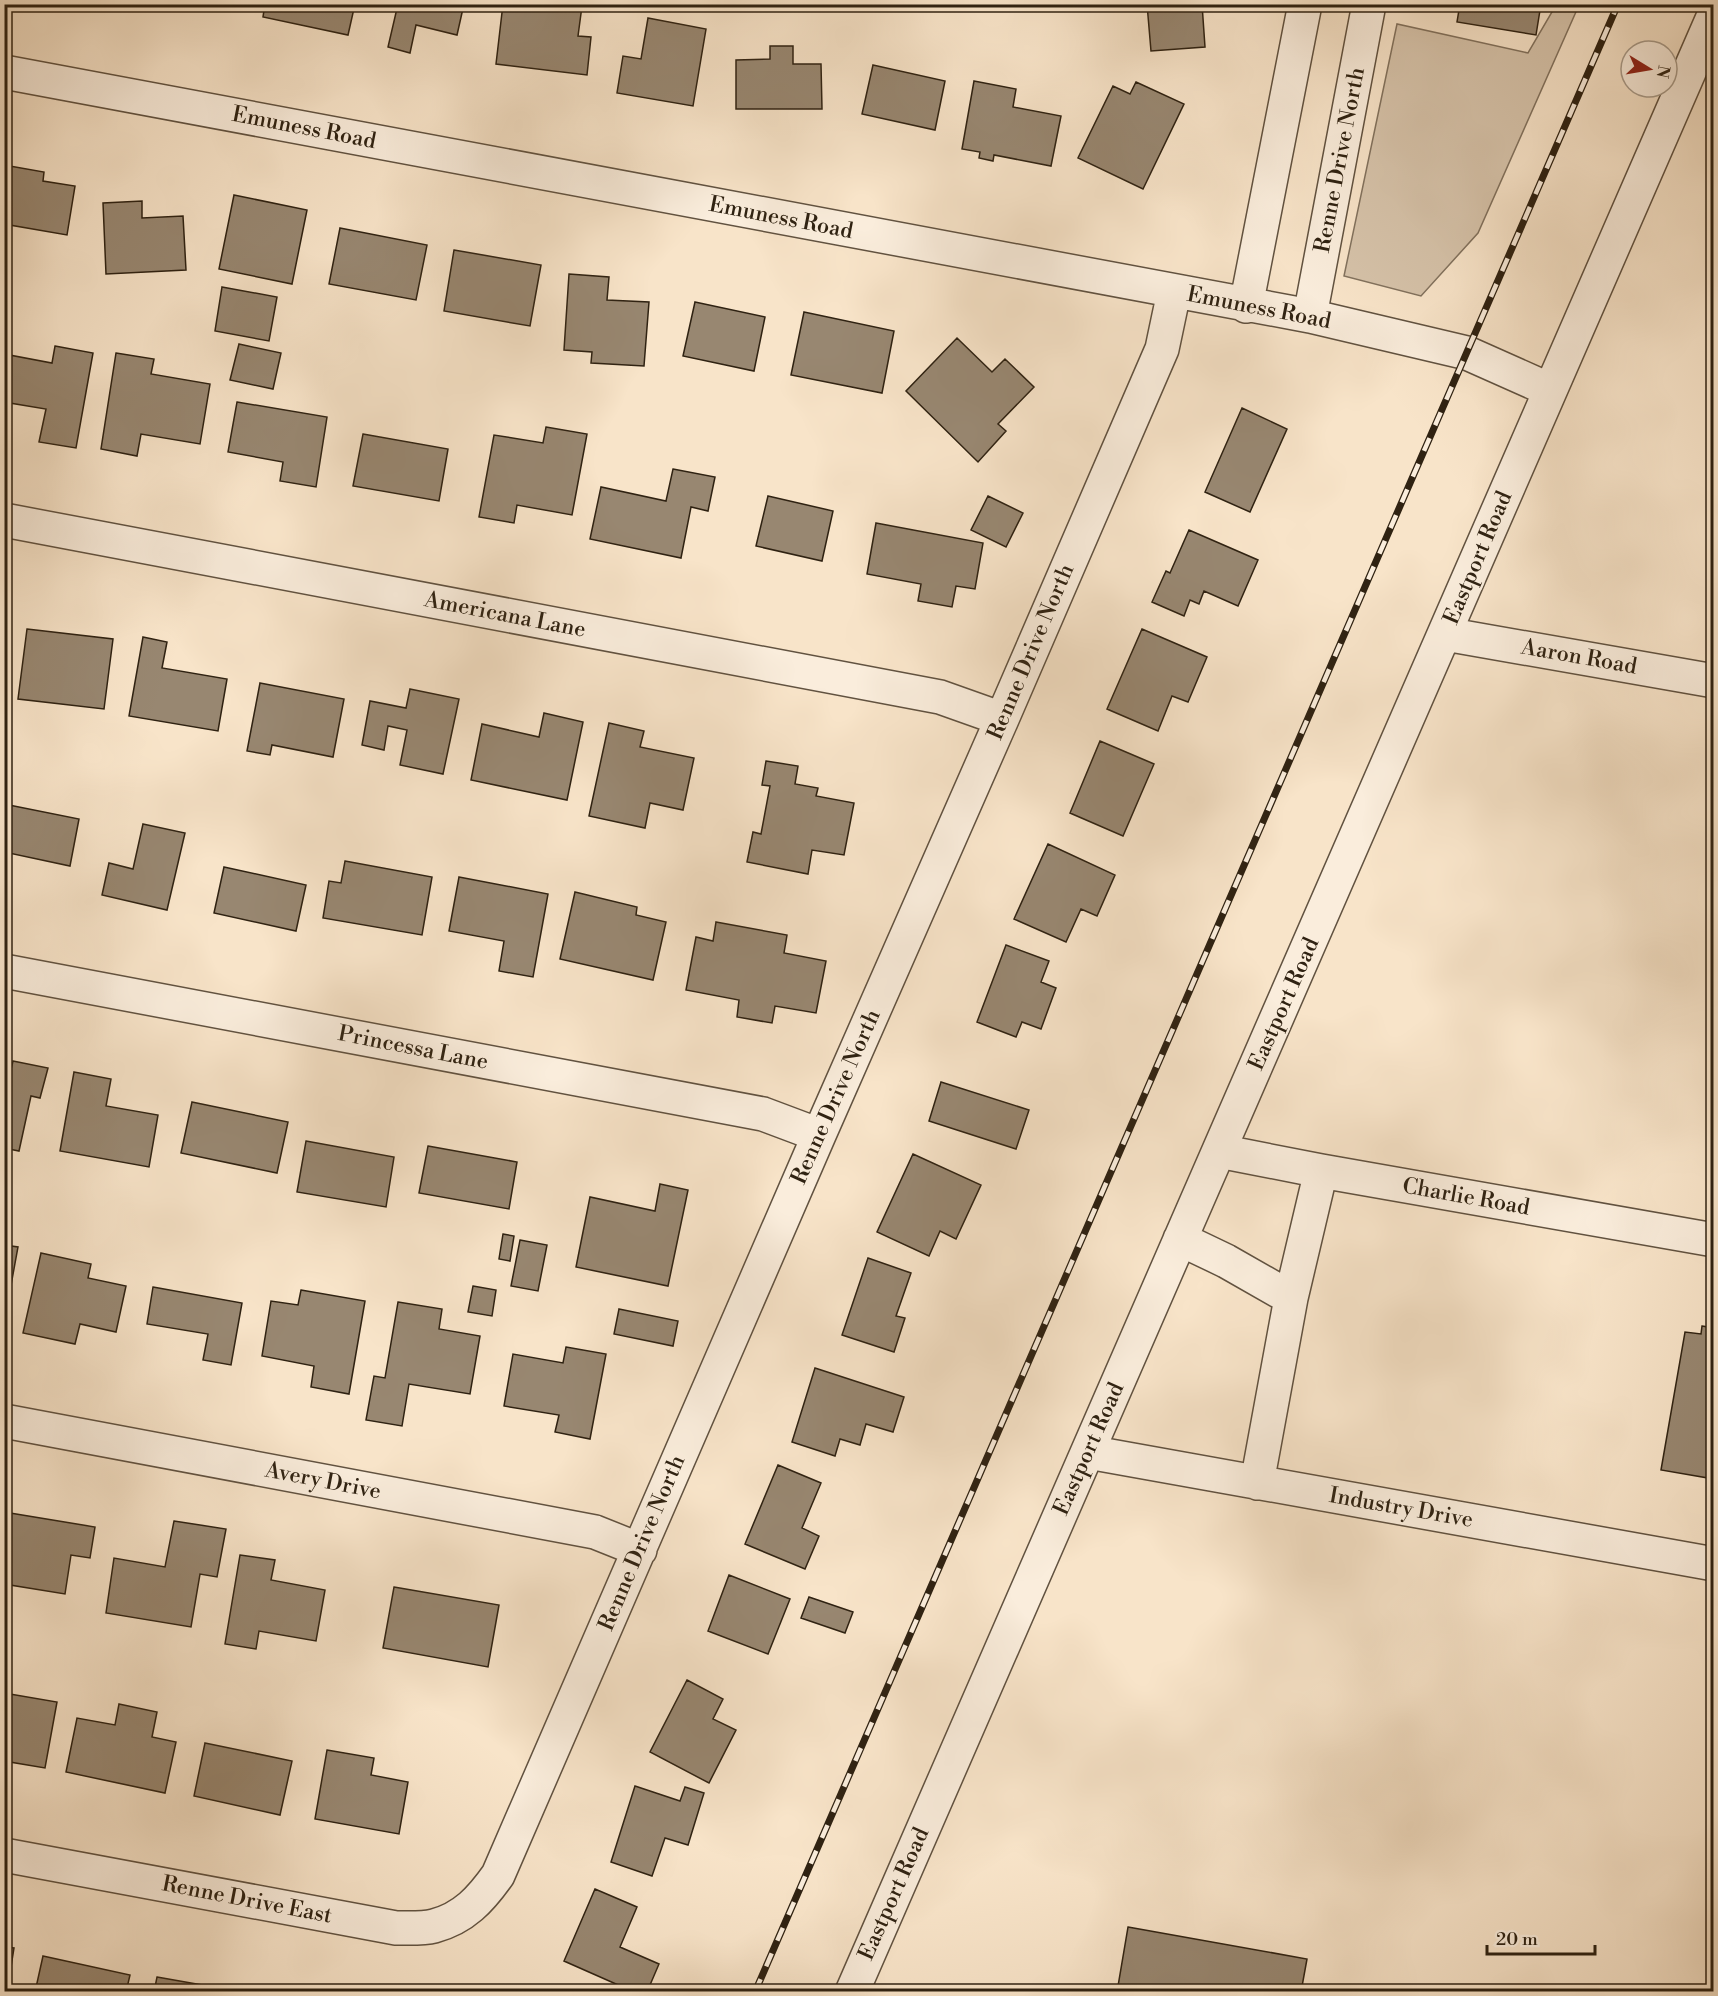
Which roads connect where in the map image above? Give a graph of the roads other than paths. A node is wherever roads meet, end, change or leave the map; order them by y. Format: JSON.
{"nodes":[{"id":1,"x":1305,"y":4,"type":"edge"},
{"id":2,"x":1369,"y":4,"type":"edge"},
{"id":3,"x":1713,"y":15,"type":"edge"},
{"id":4,"x":4,"y":72,"type":"edge"},
{"id":5,"x":1174,"y":292,"type":"junction"},
{"id":6,"x":1246,"y":306,"type":"junction"},
{"id":7,"x":1310,"y":316,"type":"junction"},
{"id":8,"x":1551,"y":390,"type":"junction"},
{"id":9,"x":4,"y":520,"type":"edge"},
{"id":10,"x":1445,"y":634,"type":"junction"},
{"id":11,"x":1713,"y":681,"type":"edge"},
{"id":12,"x":1002,"y":719,"type":"junction"},
{"id":13,"x":4,"y":971,"type":"edge"},
{"id":14,"x":819,"y":1135,"type":"junction"},
{"id":15,"x":1219,"y":1151,"type":"junction"},
{"id":16,"x":1321,"y":1171,"type":"junction"},
{"id":17,"x":1180,"y":1239,"type":"junction"},
{"id":18,"x":1713,"y":1240,"type":"edge"},
{"id":19,"x":1291,"y":1298,"type":"junction"},
{"id":20,"x":4,"y":1421,"type":"edge"},
{"id":21,"x":1088,"y":1452,"type":"junction"},
{"id":22,"x":1257,"y":1483,"type":"junction"},
{"id":23,"x":640,"y":1550,"type":"junction"},
{"id":24,"x":1713,"y":1564,"type":"edge"},
{"id":25,"x":4,"y":1855,"type":"edge"},
{"id":26,"x":483,"y":1897,"type":"joint"},
{"id":27,"x":852,"y":1992,"type":"edge"}],
"edges":[{"from":1,"to":6,"type":"street"},
{"from":2,"to":7,"type":"street","name":"Renne Drive North"},
{"from":3,"to":8,"type":"street","name":"Eastport Road"},
{"from":4,"to":5,"type":"street","name":"Emuness Road"},
{"from":5,"to":6,"type":"street","name":"Emuness Road"},
{"from":5,"to":12,"type":"street","name":"Renne Drive North"},
{"from":6,"to":7,"type":"street","name":"Emuness Road"},
{"from":7,"to":8,"type":"street","name":"Emuness Road"},
{"from":8,"to":10,"type":"street","name":"Eastport Road"},
{"from":9,"to":12,"type":"street","name":"Americana Lane"},
{"from":10,"to":11,"type":"street","name":"Aaron Road"},
{"from":10,"to":15,"type":"street","name":"Eastport Road"},
{"from":12,"to":14,"type":"street","name":"Renne Drive North"},
{"from":13,"to":14,"type":"street","name":"Princessa Lane"},
{"from":14,"to":23,"type":"street","name":"Renne Drive North"},
{"from":15,"to":16,"type":"street","name":"Charlie Road"},
{"from":15,"to":17,"type":"street","name":"Eastport Road"},
{"from":16,"to":18,"type":"street","name":"Charlie Road"},
{"from":16,"to":19,"type":"street"},
{"from":17,"to":19,"type":"street"},
{"from":17,"to":21,"type":"street","name":"Eastport Road"},
{"from":19,"to":22,"type":"street"},
{"from":20,"to":23,"type":"street","name":"Avery Drive"},
{"from":21,"to":22,"type":"street","name":"Industry Drive"},
{"from":21,"to":27,"type":"street","name":"Eastport Road"},
{"from":22,"to":24,"type":"street","name":"Industry Drive"},
{"from":23,"to":26,"type":"street","name":"Renne Drive North"},
{"from":25,"to":26,"type":"street","name":"Renne Drive East"}]}
